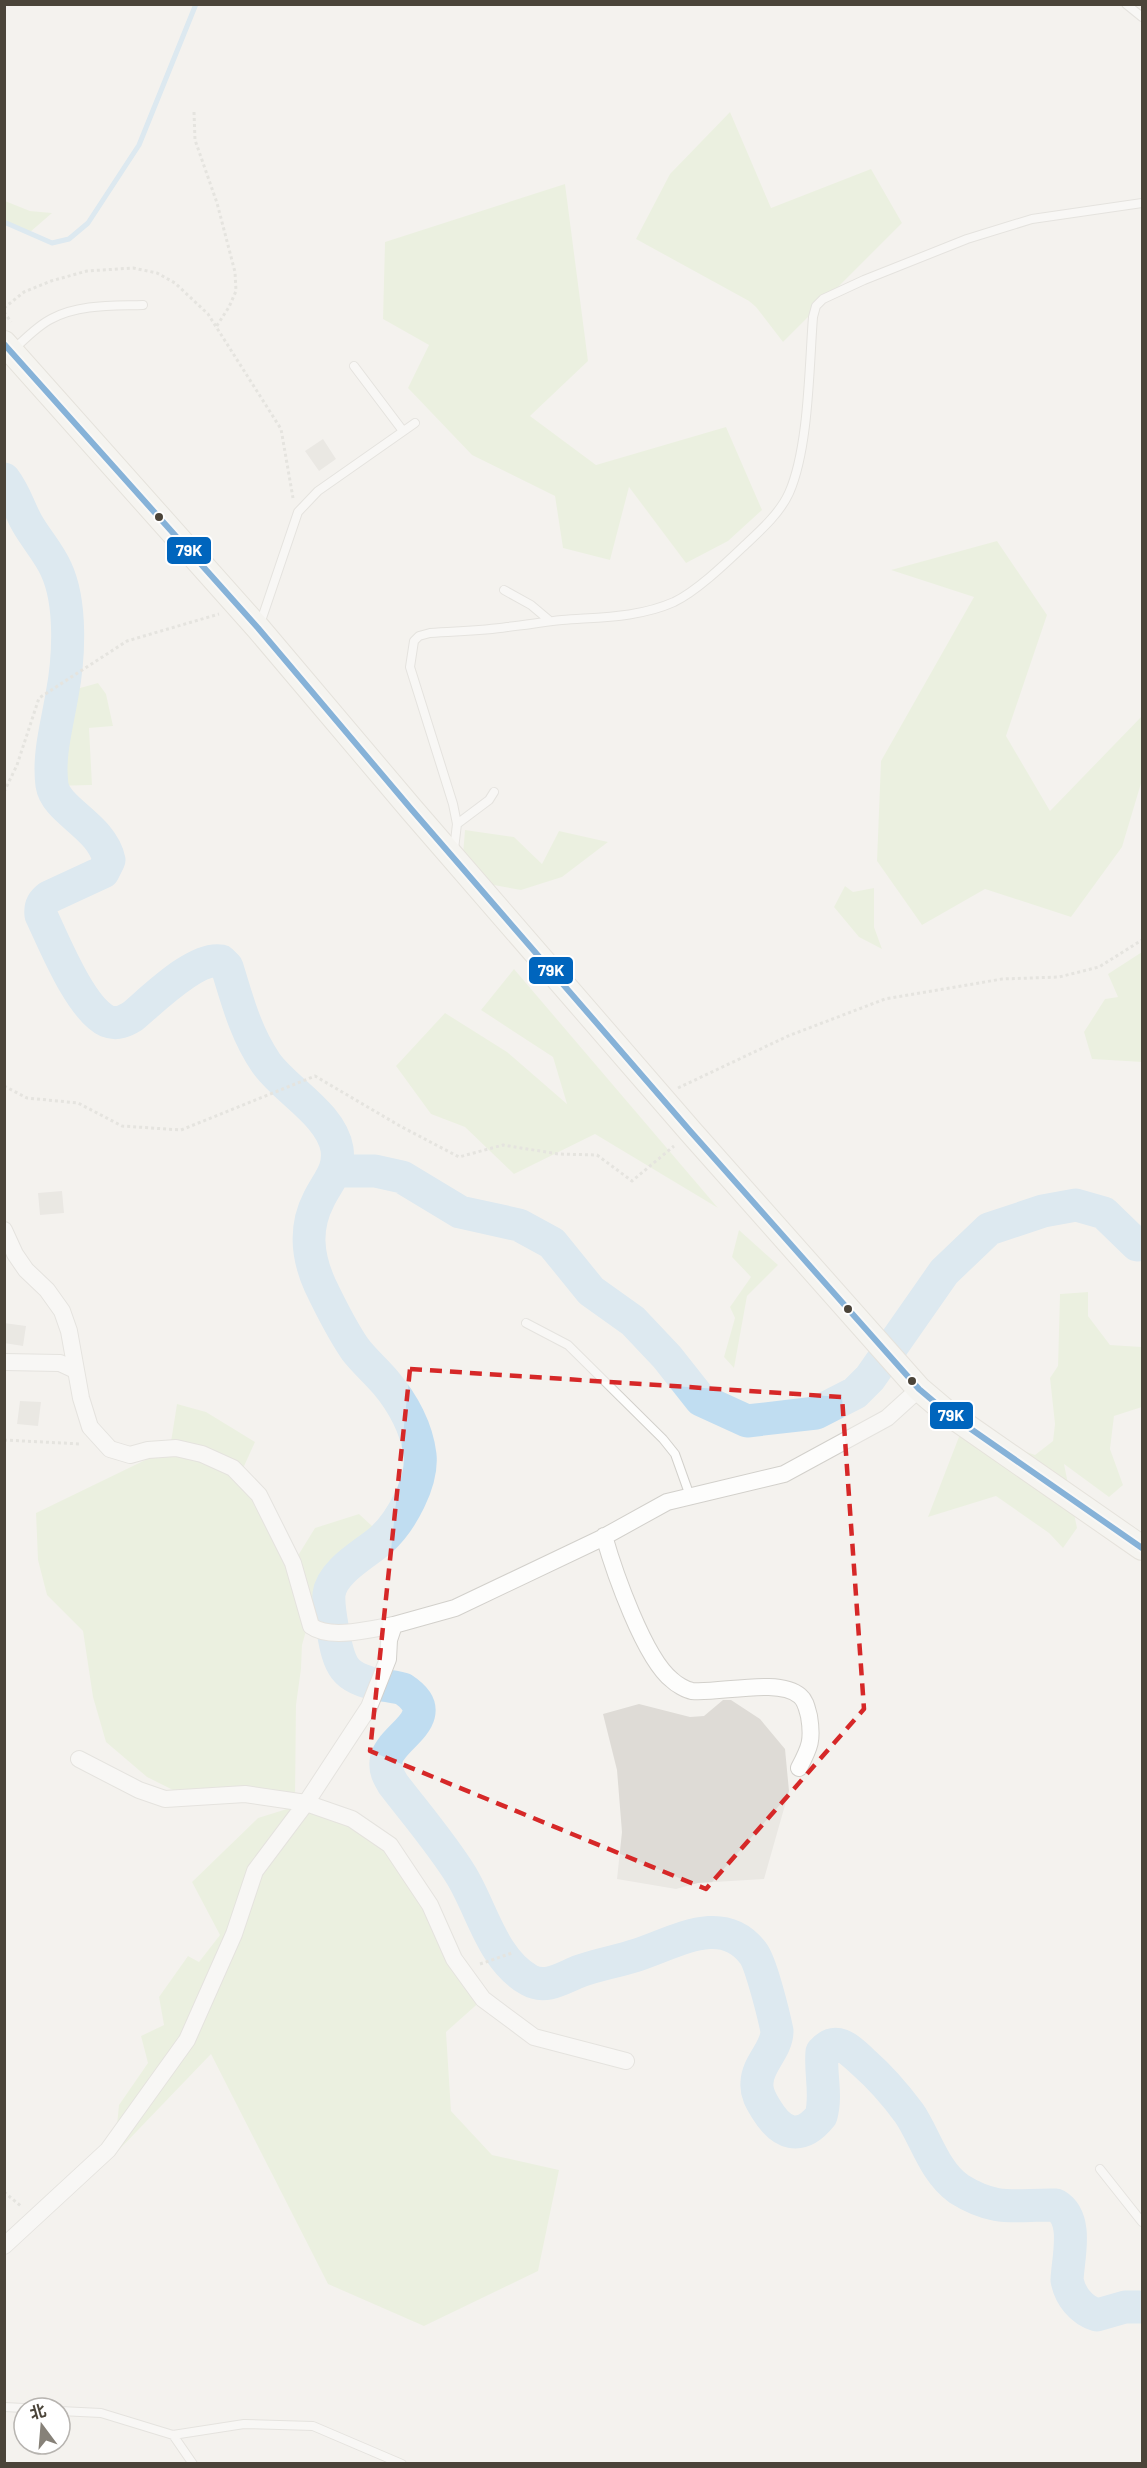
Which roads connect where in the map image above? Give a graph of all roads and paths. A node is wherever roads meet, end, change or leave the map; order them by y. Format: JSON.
{"nodes":[{"id":1,"x":1126,"y":4,"type":"edge"},
{"id":2,"x":1143,"y":17,"type":"edge"},
{"id":3,"x":194,"y":112,"type":"dead end"},
{"id":4,"x":1143,"y":203,"type":"edge"},
{"id":5,"x":143,"y":305,"type":"dead end"},
{"id":6,"x":4,"y":309,"type":"edge"},
{"id":7,"x":216,"y":327,"type":"junction"},
{"id":8,"x":8,"y":347,"type":"edge"},
{"id":9,"x":354,"y":366,"type":"dead end"},
{"id":10,"x":415,"y":423,"type":"dead end"},
{"id":11,"x":403,"y":431,"type":"junction"},
{"id":12,"x":296,"y":517,"type":"junction"},
{"id":13,"x":504,"y":590,"type":"dead end"},
{"id":14,"x":227,"y":612,"type":"dead end"},
{"id":15,"x":550,"y":621,"type":"junction"},
{"id":16,"x":258,"y":628,"type":"junction"},
{"id":17,"x":4,"y":792,"type":"edge"},
{"id":18,"x":494,"y":792,"type":"dead end"},
{"id":19,"x":457,"y":824,"type":"junction"},
{"id":20,"x":455,"y":859,"type":"junction"},
{"id":21,"x":1143,"y":940,"type":"edge"},
{"id":22,"x":4,"y":1086,"type":"edge"},
{"id":23,"x":660,"y":1096,"type":"junction"},
{"id":24,"x":691,"y":1132,"type":"junction"},
{"id":25,"x":4,"y":1230,"type":"edge"},
{"id":26,"x":526,"y":1323,"type":"dead end"},
{"id":27,"x":4,"y":1362,"type":"edge"},
{"id":28,"x":75,"y":1370,"type":"junction"},
{"id":29,"x":916,"y":1385,"type":"junction"},
{"id":30,"x":4,"y":1440,"type":"edge"},
{"id":31,"x":106,"y":1445,"type":"junction"},
{"id":32,"x":690,"y":1496,"type":"junction"},
{"id":33,"x":604,"y":1536,"type":"junction"},
{"id":34,"x":1143,"y":1548,"type":"edge"},
{"id":35,"x":394,"y":1625,"type":"junction"},
{"id":36,"x":79,"y":1759,"type":"dead end"},
{"id":37,"x":799,"y":1768,"type":"dead end"},
{"id":38,"x":306,"y":1803,"type":"junction"},
{"id":39,"x":512,"y":1953,"type":"dead end"},
{"id":40,"x":480,"y":1964,"type":"dead end"},
{"id":41,"x":626,"y":2061,"type":"dead end"},
{"id":42,"x":1100,"y":2169,"type":"dead end"},
{"id":43,"x":1143,"y":2222,"type":"edge"},
{"id":44,"x":4,"y":2246,"type":"edge"},
{"id":45,"x":72,"y":2411,"type":"edge"},
{"id":46,"x":173,"y":2435,"type":"junction"},
{"id":47,"x":193,"y":2463,"type":"edge"},
{"id":48,"x":402,"y":2463,"type":"edge"}],
"edges":[{"from":1,"to":2,"type":"lane"},
{"from":3,"to":7,"type":"path"},
{"from":4,"to":15,"type":"lane"},
{"from":5,"to":8,"type":"lane"},
{"from":6,"to":7,"type":"path"},
{"from":7,"to":12,"type":"path"},
{"from":8,"to":16,"type":"street"},
{"from":9,"to":11,"type":"lane"},
{"from":10,"to":11,"type":"lane"},
{"from":11,"to":12,"type":"lane"},
{"from":12,"to":16,"type":"lane"},
{"from":13,"to":15,"type":"lane"},
{"from":14,"to":17,"type":"path"},
{"from":15,"to":19,"type":"lane"},
{"from":16,"to":20,"type":"street"},
{"from":18,"to":19,"type":"lane"},
{"from":19,"to":20,"type":"lane"},
{"from":20,"to":23,"type":"street"},
{"from":21,"to":23,"type":"path"},
{"from":22,"to":24,"type":"path"},
{"from":23,"to":24,"type":"street"},
{"from":24,"to":29,"type":"street"},
{"from":25,"to":28,"type":"street"},
{"from":26,"to":32,"type":"lane"},
{"from":27,"to":28,"type":"street"},
{"from":28,"to":31,"type":"street"},
{"from":29,"to":32,"type":"street"},
{"from":29,"to":34,"type":"street"},
{"from":30,"to":31,"type":"path"},
{"from":31,"to":35,"type":"street"},
{"from":32,"to":33,"type":"street"},
{"from":33,"to":35,"type":"street"},
{"from":33,"to":37,"type":"street"},
{"from":35,"to":38,"type":"street"},
{"from":36,"to":38,"type":"street"},
{"from":38,"to":41,"type":"street"},
{"from":38,"to":44,"type":"street"},
{"from":39,"to":40,"type":"path"},
{"from":42,"to":43,"type":"lane"},
{"from":45,"to":46,"type":"lane"},
{"from":46,"to":47,"type":"lane"},
{"from":46,"to":48,"type":"lane"}]}
